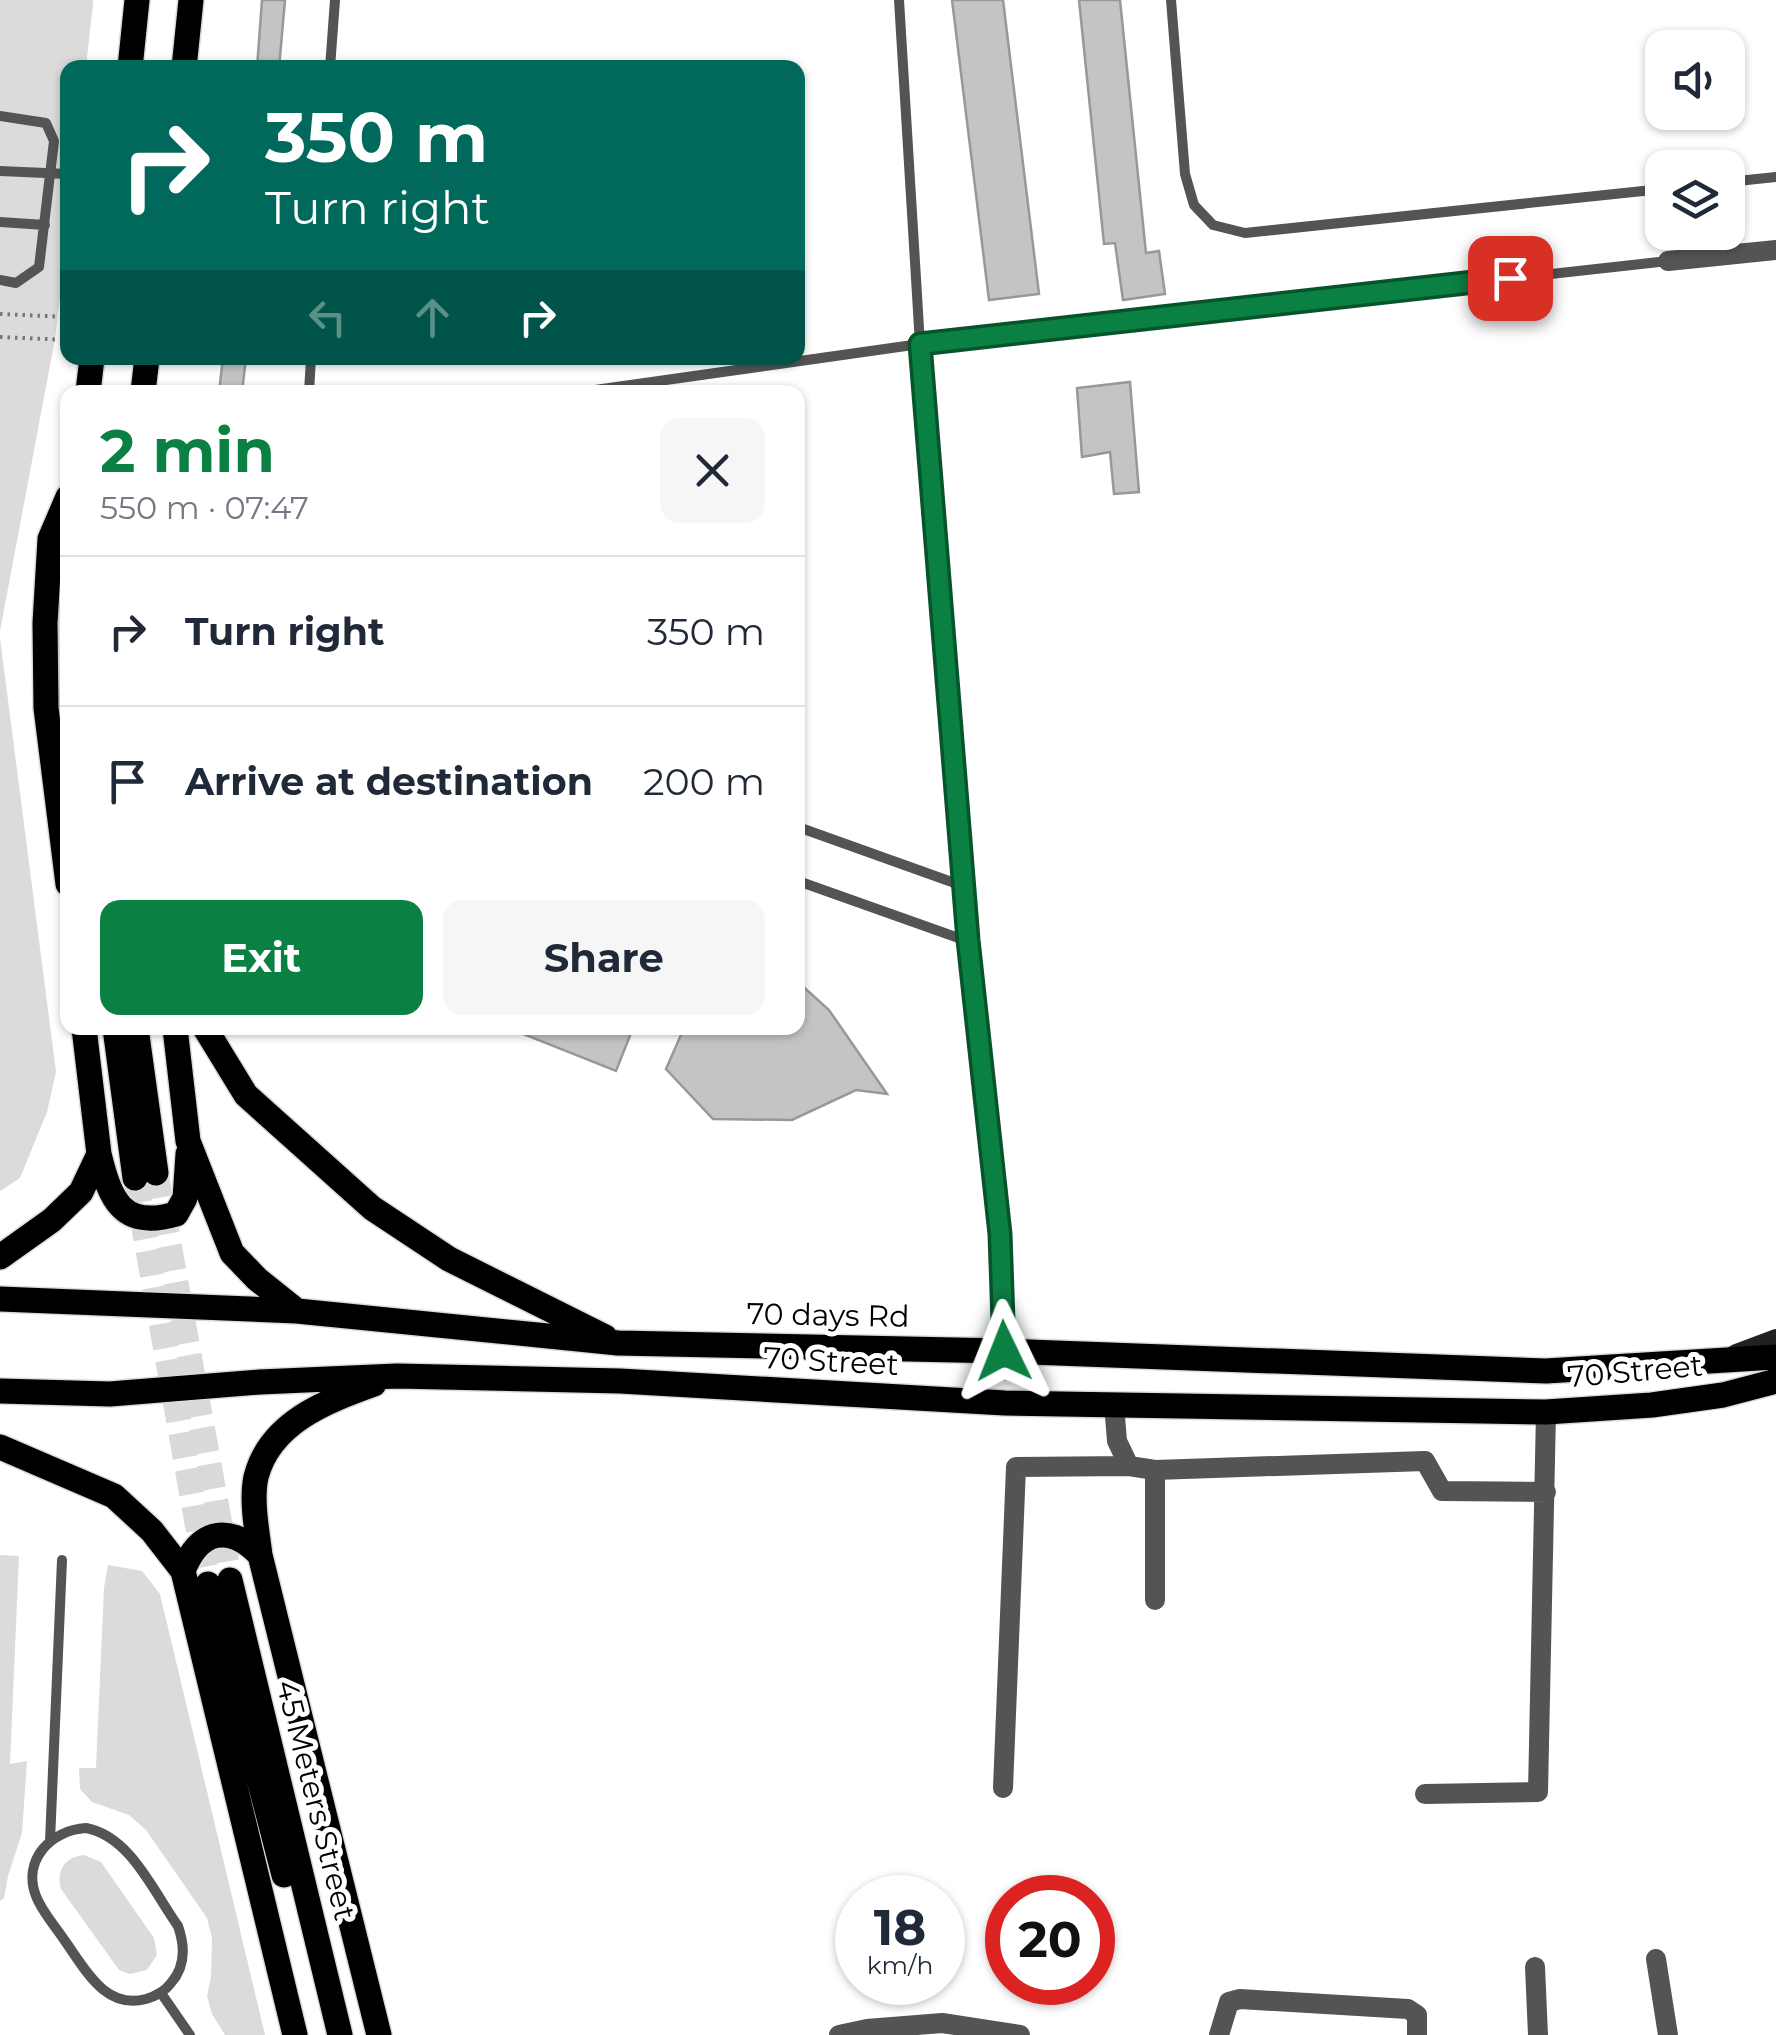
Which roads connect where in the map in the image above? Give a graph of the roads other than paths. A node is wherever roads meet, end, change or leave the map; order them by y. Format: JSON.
{"nodes":[{"id":1,"x":137,"y":0,"type":"edge"},
{"id":2,"x":191,"y":0,"type":"edge"},
{"id":3,"x":335,"y":0,"type":"edge"},
{"id":4,"x":899,"y":0,"type":"edge"},
{"id":5,"x":1171,"y":0,"type":"edge"},
{"id":6,"x":131,"y":60,"type":"edge"},
{"id":7,"x":185,"y":60,"type":"edge"},
{"id":8,"x":331,"y":60,"type":"edge"},
{"id":9,"x":0,"y":116,"type":"edge"},
{"id":10,"x":0,"y":172,"type":"edge"},
{"id":11,"x":51,"y":173,"type":"junction"},
{"id":12,"x":60,"y":174,"type":"edge"},
{"id":13,"x":1776,"y":177,"type":"edge"},
{"id":14,"x":1745,"y":180,"type":"edge"},
{"id":15,"x":1645,"y":191,"type":"edge"},
{"id":16,"x":0,"y":222,"type":"edge"},
{"id":17,"x":45,"y":226,"type":"junction"},
{"id":18,"x":1776,"y":250,"type":"edge"},
{"id":19,"x":1668,"y":261,"type":"joint"},
{"id":20,"x":0,"y":280,"type":"edge"},
{"id":21,"x":920,"y":344,"type":"junction"},
{"id":22,"x":805,"y":360,"type":"edge"},
{"id":23,"x":772,"y":365,"type":"edge"},
{"id":24,"x":630,"y":385,"type":"edge"},
{"id":25,"x":60,"y":515,"type":"edge"},
{"id":26,"x":60,"y":820,"type":"edge"},
{"id":27,"x":805,"y":829,"type":"edge"},
{"id":28,"x":805,"y":884,"type":"edge"},
{"id":29,"x":963,"y":886,"type":"junction"},
{"id":30,"x":968,"y":940,"type":"junction"},
{"id":31,"x":85,"y":1035,"type":"edge"},
{"id":32,"x":116,"y":1035,"type":"edge"},
{"id":33,"x":136,"y":1035,"type":"edge"},
{"id":34,"x":176,"y":1035,"type":"edge"},
{"id":35,"x":209,"y":1035,"type":"edge"},
{"id":36,"x":188,"y":1141,"type":"junction"},
{"id":37,"x":99,"y":1154,"type":"junction"},
{"id":38,"x":0,"y":1257,"type":"edge"},
{"id":39,"x":0,"y":1300,"type":"edge"},
{"id":40,"x":297,"y":1311,"type":"junction"},
{"id":41,"x":1776,"y":1339,"type":"edge"},
{"id":42,"x":618,"y":1343,"type":"junction"},
{"id":43,"x":1004,"y":1351,"type":"junction"},
{"id":44,"x":1776,"y":1357,"type":"edge"},
{"id":45,"x":1713,"y":1362,"type":"junction"},
{"id":46,"x":397,"y":1376,"type":"junction"},
{"id":47,"x":1776,"y":1381,"type":"edge"},
{"id":48,"x":0,"y":1391,"type":"edge"},
{"id":49,"x":1776,"y":1392,"type":"edge"},
{"id":50,"x":1723,"y":1395,"type":"junction"},
{"id":51,"x":1114,"y":1404,"type":"junction"},
{"id":52,"x":1546,"y":1412,"type":"junction"},
{"id":53,"x":0,"y":1446,"type":"edge"},
{"id":54,"x":1130,"y":1466,"type":"junction"},
{"id":55,"x":1155,"y":1470,"type":"junction"},
{"id":56,"x":1546,"y":1492,"type":"junction"},
{"id":57,"x":260,"y":1555,"type":"junction"},
{"id":58,"x":62,"y":1560,"type":"dead end"},
{"id":59,"x":182,"y":1571,"type":"junction"},
{"id":60,"x":1154,"y":1600,"type":"dead end"},
{"id":61,"x":1003,"y":1788,"type":"dead end"},
{"id":62,"x":1424,"y":1794,"type":"dead end"},
{"id":63,"x":50,"y":1841,"type":"junction"},
{"id":64,"x":1656,"y":1959,"type":"dead end"},
{"id":65,"x":1536,"y":1966,"type":"dead end"},
{"id":66,"x":161,"y":1993,"type":"junction"},
{"id":67,"x":942,"y":2029,"type":"edge"},
{"id":68,"x":190,"y":2035,"type":"edge"},
{"id":69,"x":295,"y":2035,"type":"edge"},
{"id":70,"x":323,"y":2035,"type":"edge"},
{"id":71,"x":340,"y":2035,"type":"edge"},
{"id":72,"x":380,"y":2035,"type":"edge"},
{"id":73,"x":840,"y":2035,"type":"edge"},
{"id":74,"x":1020,"y":2035,"type":"edge"},
{"id":75,"x":1219,"y":2035,"type":"edge"},
{"id":76,"x":1417,"y":2035,"type":"edge"},
{"id":77,"x":1538,"y":2035,"type":"edge"},
{"id":78,"x":1668,"y":2035,"type":"edge"}],
"edges":[{"from":1,"to":6,"type":"main road"},
{"from":2,"to":7,"type":"main road"},
{"from":3,"to":8,"type":"lane"},
{"from":4,"to":21,"type":"lane"},
{"from":5,"to":15,"type":"lane"},
{"from":9,"to":11,"type":"lane"},
{"from":10,"to":11,"type":"lane"},
{"from":11,"to":12,"type":"lane"},
{"from":11,"to":17,"type":"lane"},
{"from":13,"to":14,"type":"lane"},
{"from":16,"to":17,"type":"lane"},
{"from":17,"to":20,"type":"lane"},
{"from":18,"to":19,"type":"street"},
{"from":19,"to":21,"type":"lane"},
{"from":21,"to":22,"type":"lane"},
{"from":21,"to":29,"type":"lane"},
{"from":23,"to":24,"type":"lane"},
{"from":25,"to":26,"type":"main road"},
{"from":27,"to":29,"type":"lane"},
{"from":28,"to":30,"type":"lane"},
{"from":29,"to":30,"type":"lane"},
{"from":30,"to":43,"type":"lane"},
{"from":31,"to":37,"type":"main road"},
{"from":32,"to":33,"type":"main road"},
{"from":34,"to":36,"type":"main road"},
{"from":35,"to":42,"type":"main road"},
{"from":36,"to":37,"type":"main road"},
{"from":36,"to":40,"type":"main road"},
{"from":37,"to":38,"type":"main road"},
{"from":39,"to":40,"type":"main road","name":"70 days Rd"},
{"from":40,"to":42,"type":"main road","name":"70 days Rd"},
{"from":41,"to":45,"type":"main road"},
{"from":42,"to":43,"type":"main road","name":"70 days Rd"},
{"from":43,"to":45,"type":"main road","name":"70 days Rd"},
{"from":44,"to":45,"type":"main road","name":"70 days Rd"},
{"from":46,"to":48,"type":"main road","name":"70 Street"},
{"from":46,"to":51,"type":"main road","name":"70 Street"},
{"from":46,"to":57,"type":"main road"},
{"from":47,"to":50,"type":"main road","name":"70 Street"},
{"from":49,"to":50,"type":"main road"},
{"from":50,"to":52,"type":"main road","name":"70 Street"},
{"from":51,"to":52,"type":"main road","name":"70 Street"},
{"from":51,"to":54,"type":"street"},
{"from":52,"to":56,"type":"street"},
{"from":53,"to":59,"type":"main road"},
{"from":54,"to":55,"type":"street"},
{"from":54,"to":61,"type":"street"},
{"from":55,"to":56,"type":"street"},
{"from":55,"to":60,"type":"street"},
{"from":56,"to":62,"type":"street"},
{"from":57,"to":59,"type":"main road"},
{"from":57,"to":72,"type":"main road"},
{"from":58,"to":63,"type":"lane"},
{"from":59,"to":69,"type":"main road"},
{"from":63,"to":66,"type":"lane"},
{"from":63,"to":66,"type":"lane"},
{"from":64,"to":78,"type":"street"},
{"from":65,"to":77,"type":"street"},
{"from":66,"to":68,"type":"lane"},
{"from":67,"to":73,"type":"street"},
{"from":67,"to":74,"type":"street"},
{"from":70,"to":71,"type":"main road","name":"45 Meters Street"},
{"from":75,"to":76,"type":"street"}]}
